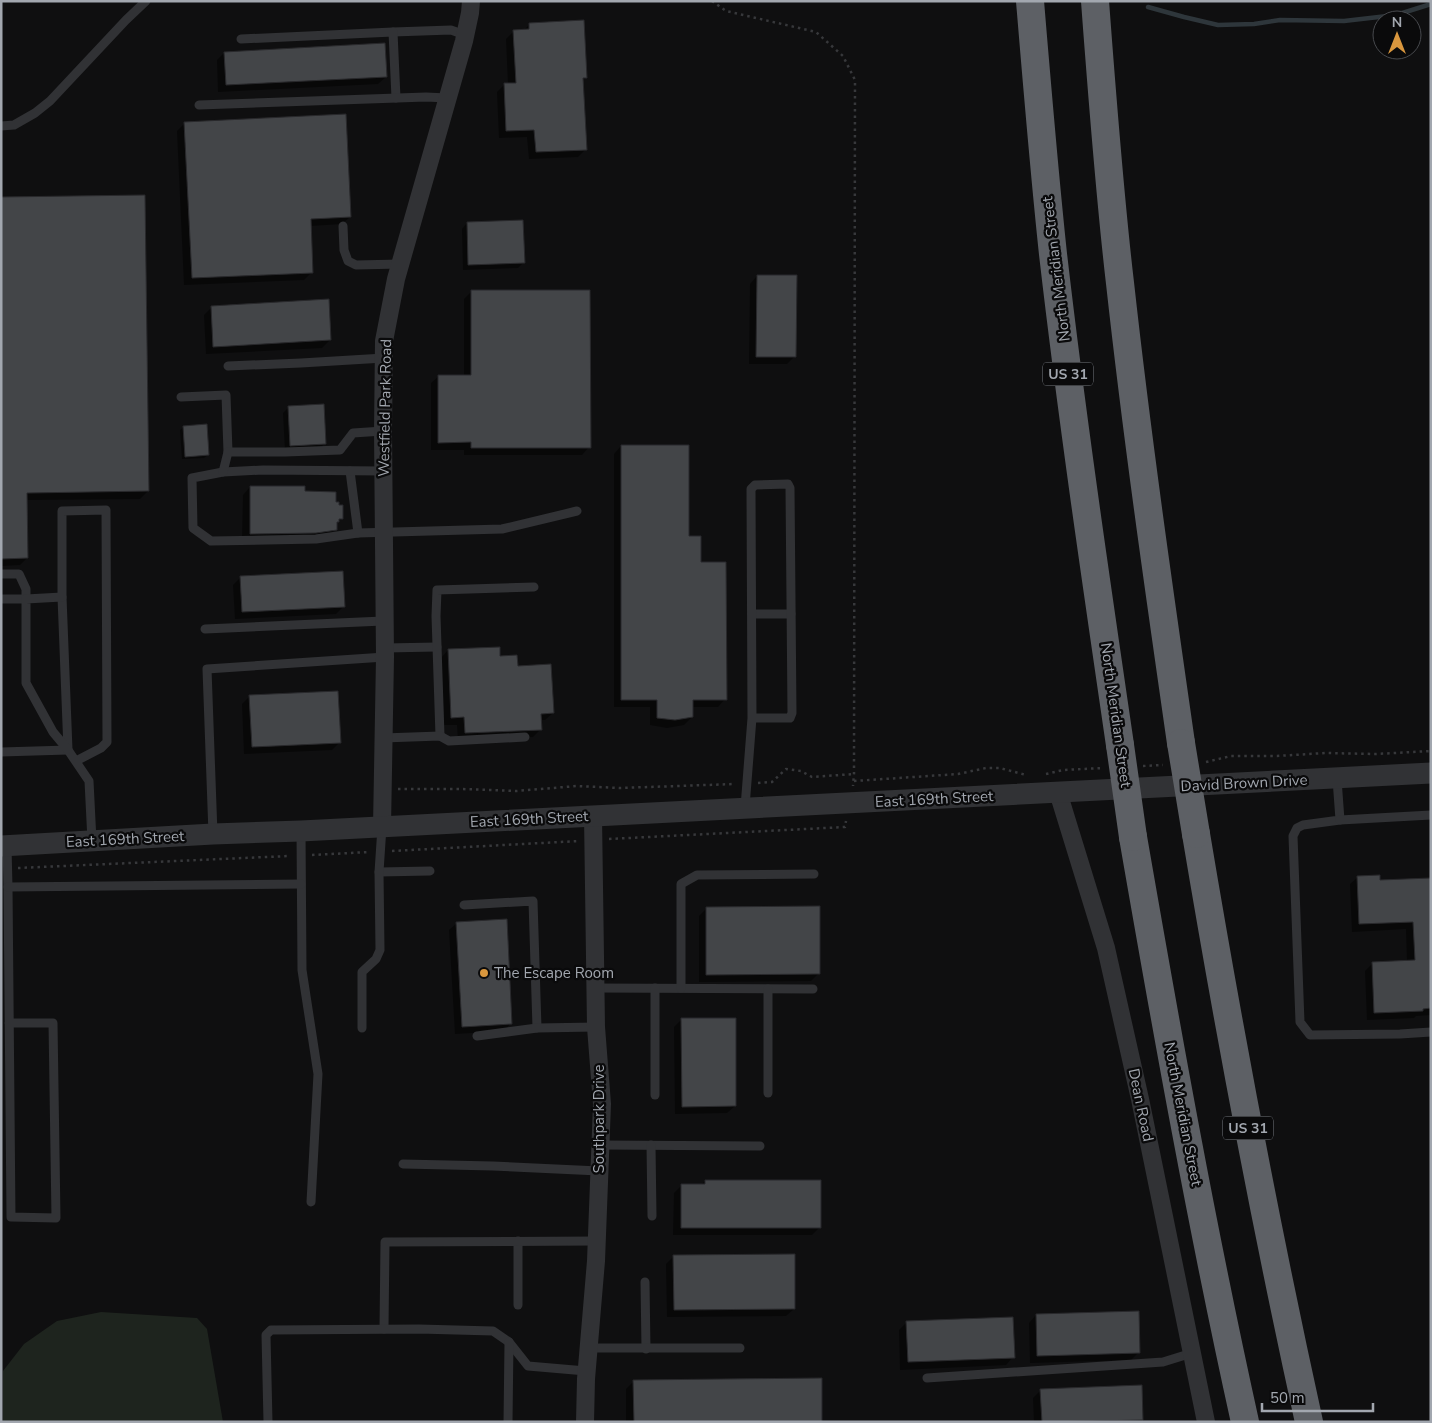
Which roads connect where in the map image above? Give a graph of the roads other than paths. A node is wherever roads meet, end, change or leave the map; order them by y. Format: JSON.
{"nodes":[{"id":1,"x":146,"y":1,"type":"edge"},
{"id":2,"x":471,"y":1,"type":"edge"},
{"id":3,"x":1030,"y":1,"type":"edge"},
{"id":4,"x":1095,"y":1,"type":"edge"},
{"id":5,"x":394,"y":32,"type":"junction"},
{"id":6,"x":465,"y":35,"type":"junction"},
{"id":7,"x":241,"y":39,"type":"dead end"},
{"id":8,"x":396,"y":98,"type":"junction"},
{"id":9,"x":447,"y":98,"type":"junction"},
{"id":10,"x":199,"y":105,"type":"dead end"},
{"id":11,"x":1,"y":126,"type":"edge"},
{"id":12,"x":343,"y":226,"type":"dead end"},
{"id":13,"x":400,"y":264,"type":"junction"},
{"id":14,"x":384,"y":358,"type":"junction"},
{"id":15,"x":228,"y":366,"type":"dead end"},
{"id":16,"x":181,"y":398,"type":"dead end"},
{"id":17,"x":383,"y":431,"type":"junction"},
{"id":18,"x":228,"y":452,"type":"junction"},
{"id":19,"x":350,"y":470,"type":"junction"},
{"id":20,"x":384,"y":471,"type":"junction"},
{"id":21,"x":223,"y":472,"type":"junction"},
{"id":22,"x":577,"y":511,"type":"dead end"},
{"id":23,"x":358,"y":533,"type":"junction"},
{"id":24,"x":384,"y":533,"type":"junction"},
{"id":25,"x":1,"y":574,"type":"edge"},
{"id":26,"x":534,"y":587,"type":"dead end"},
{"id":27,"x":62,"y":597,"type":"junction"},
{"id":28,"x":26,"y":598,"type":"junction"},
{"id":29,"x":1,"y":599,"type":"edge"},
{"id":30,"x":752,"y":614,"type":"junction"},
{"id":31,"x":791,"y":614,"type":"junction"},
{"id":32,"x":383,"y":621,"type":"junction"},
{"id":33,"x":205,"y":629,"type":"dead end"},
{"id":34,"x":437,"y":647,"type":"junction"},
{"id":35,"x":385,"y":653,"type":"junction"},
{"id":36,"x":752,"y":718,"type":"junction"},
{"id":37,"x":440,"y":736,"type":"junction"},
{"id":38,"x":525,"y":737,"type":"dead end"},
{"id":39,"x":383,"y":738,"type":"junction"},
{"id":40,"x":68,"y":750,"type":"junction"},
{"id":41,"x":1,"y":752,"type":"edge"},
{"id":42,"x":76,"y":761,"type":"junction"},
{"id":43,"x":1431,"y":773,"type":"edge"},
{"id":44,"x":1337,"y":778,"type":"junction"},
{"id":45,"x":1058,"y":792,"type":"junction"},
{"id":46,"x":745,"y":807,"type":"junction"},
{"id":47,"x":1431,"y":815,"type":"edge"},
{"id":48,"x":593,"y":816,"type":"junction"},
{"id":49,"x":1340,"y":820,"type":"junction"},
{"id":50,"x":382,"y":826,"type":"junction"},
{"id":51,"x":301,"y":831,"type":"junction"},
{"id":52,"x":213,"y":834,"type":"junction"},
{"id":53,"x":92,"y":841,"type":"junction"},
{"id":54,"x":4,"y":846,"type":"edge"},
{"id":55,"x":430,"y":871,"type":"dead end"},
{"id":56,"x":379,"y":872,"type":"junction"},
{"id":57,"x":814,"y":874,"type":"dead end"},
{"id":58,"x":301,"y":884,"type":"junction"},
{"id":59,"x":8,"y":887,"type":"junction"},
{"id":60,"x":464,"y":904,"type":"dead end"},
{"id":61,"x":595,"y":988,"type":"junction"},
{"id":62,"x":655,"y":988,"type":"junction"},
{"id":63,"x":681,"y":988,"type":"junction"},
{"id":64,"x":768,"y":989,"type":"junction"},
{"id":65,"x":813,"y":990,"type":"dead end"},
{"id":66,"x":9,"y":1024,"type":"junction"},
{"id":67,"x":596,"y":1027,"type":"junction"},
{"id":68,"x":362,"y":1028,"type":"dead end"},
{"id":69,"x":537,"y":1028,"type":"junction"},
{"id":70,"x":1431,"y":1032,"type":"edge"},
{"id":71,"x":477,"y":1036,"type":"dead end"},
{"id":72,"x":768,"y":1093,"type":"dead end"},
{"id":73,"x":655,"y":1095,"type":"dead end"},
{"id":74,"x":600,"y":1145,"type":"junction"},
{"id":75,"x":651,"y":1145,"type":"junction"},
{"id":76,"x":760,"y":1146,"type":"dead end"},
{"id":77,"x":403,"y":1164,"type":"dead end"},
{"id":78,"x":599,"y":1171,"type":"junction"},
{"id":79,"x":311,"y":1202,"type":"dead end"},
{"id":80,"x":652,"y":1216,"type":"dead end"},
{"id":81,"x":518,"y":1241,"type":"junction"},
{"id":82,"x":596,"y":1241,"type":"junction"},
{"id":83,"x":645,"y":1282,"type":"dead end"},
{"id":84,"x":518,"y":1305,"type":"dead end"},
{"id":85,"x":384,"y":1329,"type":"junction"},
{"id":86,"x":509,"y":1342,"type":"junction"},
{"id":87,"x":588,"y":1348,"type":"junction"},
{"id":88,"x":740,"y":1348,"type":"dead end"},
{"id":89,"x":646,"y":1349,"type":"junction"},
{"id":90,"x":1192,"y":1353,"type":"junction"},
{"id":91,"x":586,"y":1371,"type":"junction"},
{"id":92,"x":926,"y":1378,"type":"dead end"},
{"id":93,"x":268,"y":1422,"type":"edge"},
{"id":94,"x":508,"y":1422,"type":"edge"},
{"id":95,"x":585,"y":1422,"type":"edge"},
{"id":96,"x":1206,"y":1422,"type":"edge"},
{"id":97,"x":1245,"y":1422,"type":"edge"},
{"id":98,"x":1309,"y":1422,"type":"edge"}],
"edges":[{"from":1,"to":11,"type":"lane"},
{"from":2,"to":6,"type":"street","name":"Westfield Park Road"},
{"from":3,"to":97,"type":"highway","name":"North Meridian Street","number":"US 31","bridge":true},
{"from":4,"to":98,"type":"highway","number":"US 31","bridge":true},
{"from":5,"to":6,"type":"lane"},
{"from":5,"to":7,"type":"lane"},
{"from":5,"to":8,"type":"lane"},
{"from":6,"to":9,"type":"street","name":"Westfield Park Road"},
{"from":8,"to":9,"type":"lane"},
{"from":8,"to":10,"type":"lane"},
{"from":9,"to":13,"type":"street","name":"Westfield Park Road"},
{"from":12,"to":13,"type":"lane"},
{"from":13,"to":14,"type":"street","name":"Westfield Park Road"},
{"from":14,"to":15,"type":"lane"},
{"from":14,"to":17,"type":"street","name":"Westfield Park Road"},
{"from":16,"to":18,"type":"lane"},
{"from":17,"to":18,"type":"lane"},
{"from":17,"to":20,"type":"street","name":"Westfield Park Road"},
{"from":18,"to":21,"type":"lane"},
{"from":19,"to":20,"type":"lane"},
{"from":19,"to":21,"type":"lane"},
{"from":19,"to":23,"type":"lane"},
{"from":20,"to":24,"type":"street","name":"Westfield Park Road"},
{"from":21,"to":23,"type":"lane"},
{"from":22,"to":24,"type":"lane"},
{"from":23,"to":24,"type":"lane"},
{"from":24,"to":32,"type":"street","name":"Westfield Park Road"},
{"from":25,"to":28,"type":"lane"},
{"from":26,"to":34,"type":"lane"},
{"from":27,"to":28,"type":"lane"},
{"from":27,"to":40,"type":"lane"},
{"from":27,"to":42,"type":"lane"},
{"from":28,"to":29,"type":"lane"},
{"from":28,"to":40,"type":"lane"},
{"from":30,"to":31,"type":"lane"},
{"from":30,"to":31,"type":"lane"},
{"from":30,"to":36,"type":"lane"},
{"from":31,"to":36,"type":"lane"},
{"from":32,"to":33,"type":"lane"},
{"from":32,"to":35,"type":"street","name":"Westfield Park Road"},
{"from":34,"to":35,"type":"lane"},
{"from":34,"to":37,"type":"lane"},
{"from":35,"to":39,"type":"street","name":"Westfield Park Road"},
{"from":35,"to":52,"type":"lane"},
{"from":36,"to":46,"type":"lane"},
{"from":37,"to":38,"type":"lane"},
{"from":37,"to":39,"type":"lane"},
{"from":39,"to":50,"type":"street","name":"Westfield Park Road"},
{"from":40,"to":41,"type":"lane"},
{"from":40,"to":42,"type":"lane"},
{"from":42,"to":53,"type":"lane"},
{"from":43,"to":44,"type":"street","name":"David Brown Drive"},
{"from":44,"to":45,"type":"street","name":"David Brown Drive"},
{"from":44,"to":49,"type":"lane"},
{"from":45,"to":46,"type":"street","name":"East 169th Street"},
{"from":45,"to":90,"type":"street","name":"Dean Road"},
{"from":46,"to":48,"type":"street","name":"East 169th Street"},
{"from":47,"to":49,"type":"lane"},
{"from":48,"to":50,"type":"street","name":"East 169th Street"},
{"from":48,"to":61,"type":"street","name":"Southpark Drive"},
{"from":49,"to":70,"type":"lane"},
{"from":50,"to":51,"type":"street","name":"East 169th Street"},
{"from":50,"to":56,"type":"lane"},
{"from":51,"to":52,"type":"street","name":"East 169th Street"},
{"from":51,"to":58,"type":"lane"},
{"from":52,"to":53,"type":"street","name":"East 169th Street"},
{"from":53,"to":54,"type":"street","name":"East 169th Street"},
{"from":54,"to":59,"type":"lane"},
{"from":55,"to":56,"type":"lane"},
{"from":56,"to":68,"type":"lane"},
{"from":57,"to":63,"type":"lane"},
{"from":58,"to":59,"type":"lane"},
{"from":58,"to":79,"type":"lane"},
{"from":59,"to":66,"type":"lane"},
{"from":60,"to":69,"type":"lane"},
{"from":61,"to":62,"type":"lane"},
{"from":61,"to":67,"type":"street","name":"Southpark Drive"},
{"from":62,"to":63,"type":"lane"},
{"from":62,"to":73,"type":"lane"},
{"from":63,"to":64,"type":"lane"},
{"from":64,"to":65,"type":"lane"},
{"from":64,"to":72,"type":"lane"},
{"from":66,"to":66,"type":"lane"},
{"from":67,"to":69,"type":"lane"},
{"from":67,"to":74,"type":"street","name":"Southpark Drive"},
{"from":69,"to":71,"type":"lane"},
{"from":74,"to":75,"type":"lane"},
{"from":74,"to":78,"type":"street","name":"Southpark Drive"},
{"from":75,"to":76,"type":"lane"},
{"from":75,"to":80,"type":"lane"},
{"from":77,"to":78,"type":"lane"},
{"from":78,"to":82,"type":"street","name":"Southpark Drive"},
{"from":81,"to":82,"type":"lane"},
{"from":81,"to":84,"type":"lane"},
{"from":81,"to":85,"type":"lane"},
{"from":82,"to":87,"type":"street","name":"Southpark Drive"},
{"from":83,"to":89,"type":"lane"},
{"from":85,"to":86,"type":"lane"},
{"from":85,"to":93,"type":"lane"},
{"from":86,"to":91,"type":"lane"},
{"from":86,"to":94,"type":"lane"},
{"from":87,"to":89,"type":"lane"},
{"from":87,"to":91,"type":"street","name":"Southpark Drive"},
{"from":88,"to":89,"type":"lane"},
{"from":90,"to":92,"type":"lane"},
{"from":90,"to":96,"type":"street","name":"Dean Road"},
{"from":91,"to":95,"type":"street","name":"Southpark Drive"}]}
